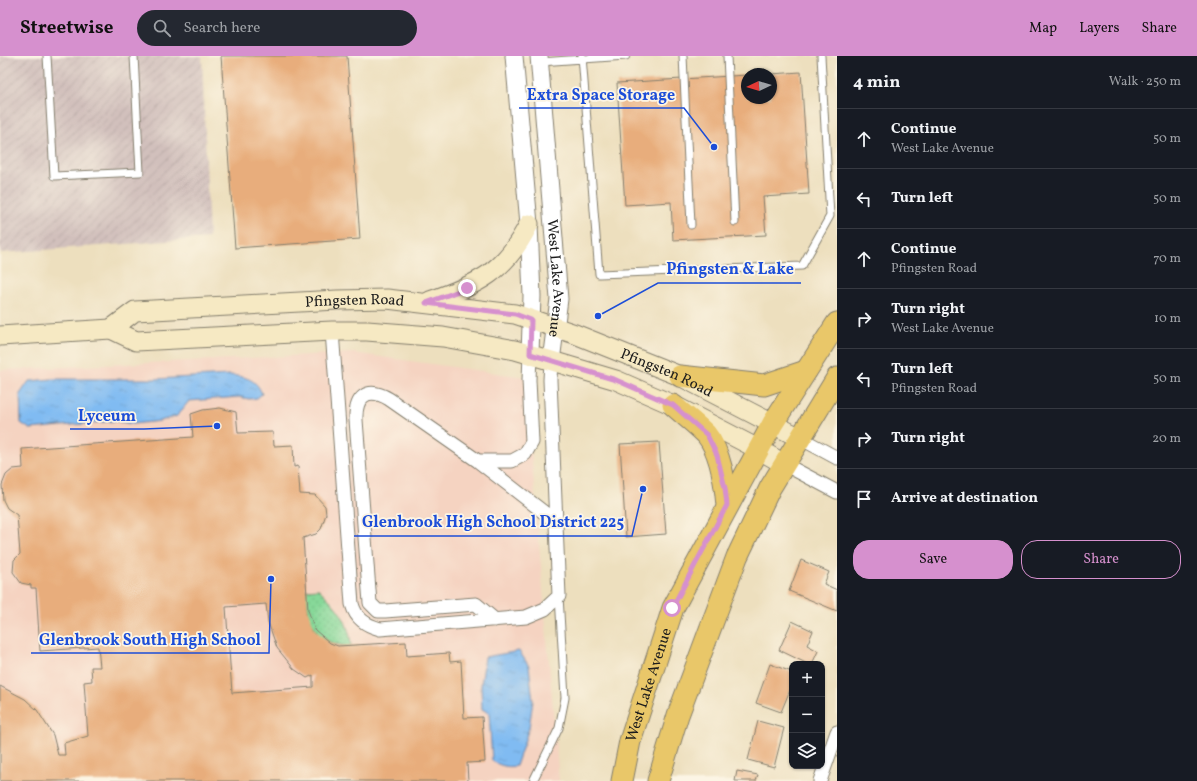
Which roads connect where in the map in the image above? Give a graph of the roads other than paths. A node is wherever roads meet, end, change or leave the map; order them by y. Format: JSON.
{"nodes":[{"id":1,"x":47,"y":56,"type":"edge"},
{"id":2,"x":134,"y":56,"type":"edge"},
{"id":3,"x":514,"y":56,"type":"edge"},
{"id":4,"x":626,"y":56,"type":"edge"},
{"id":5,"x":683,"y":56,"type":"edge"},
{"id":6,"x":727,"y":56,"type":"edge"},
{"id":7,"x":821,"y":56,"type":"edge"},
{"id":8,"x":582,"y":58,"type":"edge"},
{"id":9,"x":540,"y":59,"type":"edge"},
{"id":10,"x":735,"y":222,"type":"dead end"},
{"id":11,"x":529,"y":224,"type":"junction"},
{"id":12,"x":692,"y":225,"type":"dead end"},
{"id":13,"x":426,"y":303,"type":"junction"},
{"id":14,"x":531,"y":320,"type":"junction"},
{"id":15,"x":837,"y":323,"type":"edge"},
{"id":16,"x":555,"y":328,"type":"junction"},
{"id":17,"x":111,"y":329,"type":"junction"},
{"id":18,"x":332,"y":331,"type":"junction"},
{"id":19,"x":0,"y":336,"type":"edge"},
{"id":20,"x":530,"y":354,"type":"junction"},
{"id":21,"x":551,"y":361,"type":"junction"},
{"id":22,"x":806,"y":371,"type":"junction"},
{"id":23,"x":680,"y":376,"type":"junction"},
{"id":24,"x":837,"y":378,"type":"edge"},
{"id":25,"x":673,"y":405,"type":"junction"},
{"id":26,"x":773,"y":423,"type":"junction"},
{"id":27,"x":800,"y":438,"type":"junction"},
{"id":28,"x":758,"y":449,"type":"junction"},
{"id":29,"x":837,"y":458,"type":"edge"},
{"id":30,"x":478,"y":461,"type":"junction"},
{"id":31,"x":784,"y":464,"type":"junction"},
{"id":32,"x":837,"y":492,"type":"edge"},
{"id":33,"x":727,"y":505,"type":"junction"},
{"id":34,"x":555,"y":521,"type":"junction"},
{"id":35,"x":559,"y":596,"type":"junction"},
{"id":36,"x":495,"y":620,"type":"junction"},
{"id":37,"x":837,"y":732,"type":"edge"},
{"id":38,"x":533,"y":781,"type":"edge"},
{"id":39,"x":622,"y":781,"type":"edge"},
{"id":40,"x":658,"y":781,"type":"edge"},
{"id":41,"x":820,"y":781,"type":"edge"}],
"edges":[{"from":1,"to":2,"type":"lane"},
{"from":3,"to":11,"type":"street","name":"West Lake Avenue"},
{"from":4,"to":8,"type":"lane"},
{"from":5,"to":12,"type":"lane"},
{"from":6,"to":10,"type":"lane"},
{"from":7,"to":8,"type":"lane"},
{"from":8,"to":9,"type":"lane"},
{"from":9,"to":16,"type":"street","name":"West Lake Avenue"},
{"from":11,"to":13,"type":"main road"},
{"from":11,"to":14,"type":"street","name":"West Lake Avenue"},
{"from":13,"to":14,"type":"main road","name":"Pfingsten Road"},
{"from":13,"to":17,"type":"main road","name":"Pfingsten Road"},
{"from":14,"to":16,"type":"main road","name":"Pfingsten Road"},
{"from":14,"to":20,"type":"street","name":"West Lake Avenue"},
{"from":15,"to":22,"type":"main road","name":"West Lake Avenue"},
{"from":16,"to":21,"type":"street","name":"West Lake Avenue"},
{"from":16,"to":23,"type":"main road","name":"Pfingsten Road"},
{"from":17,"to":18,"type":"main road","name":"Pfingsten Road"},
{"from":17,"to":19,"type":"main road","name":"Pfingsten Road"},
{"from":18,"to":20,"type":"main road","name":"Pfingsten Road"},
{"from":18,"to":36,"type":"street"},
{"from":20,"to":21,"type":"main road","name":"Pfingsten Road"},
{"from":20,"to":30,"type":"street"},
{"from":21,"to":25,"type":"main road","name":"Pfingsten Road"},
{"from":21,"to":34,"type":"street","name":"West Lake Avenue"},
{"from":22,"to":23,"type":"main road"},
{"from":22,"to":26,"type":"main road","name":"West Lake Avenue"},
{"from":23,"to":26,"type":"main road","name":"Pfingsten Road"},
{"from":24,"to":27,"type":"main road"},
{"from":25,"to":28,"type":"main road","name":"Pfingsten Road"},
{"from":25,"to":33,"type":"main road"},
{"from":26,"to":27,"type":"main road","name":"Pfingsten Road"},
{"from":26,"to":28,"type":"main road","name":"West Lake Avenue"},
{"from":27,"to":29,"type":"street","name":"Pfingsten Road"},
{"from":27,"to":31,"type":"main road"},
{"from":28,"to":31,"type":"main road","name":"Pfingsten Road"},
{"from":28,"to":33,"type":"main road","name":"West Lake Avenue"},
{"from":30,"to":34,"type":"street"},
{"from":30,"to":36,"type":"street"},
{"from":31,"to":32,"type":"street","name":"Pfingsten Road"},
{"from":31,"to":40,"type":"main road"},
{"from":33,"to":39,"type":"main road","name":"West Lake Avenue"},
{"from":34,"to":35,"type":"street","name":"West Lake Avenue"},
{"from":35,"to":36,"type":"street"},
{"from":35,"to":38,"type":"lane"},
{"from":37,"to":41,"type":"street"}]}
